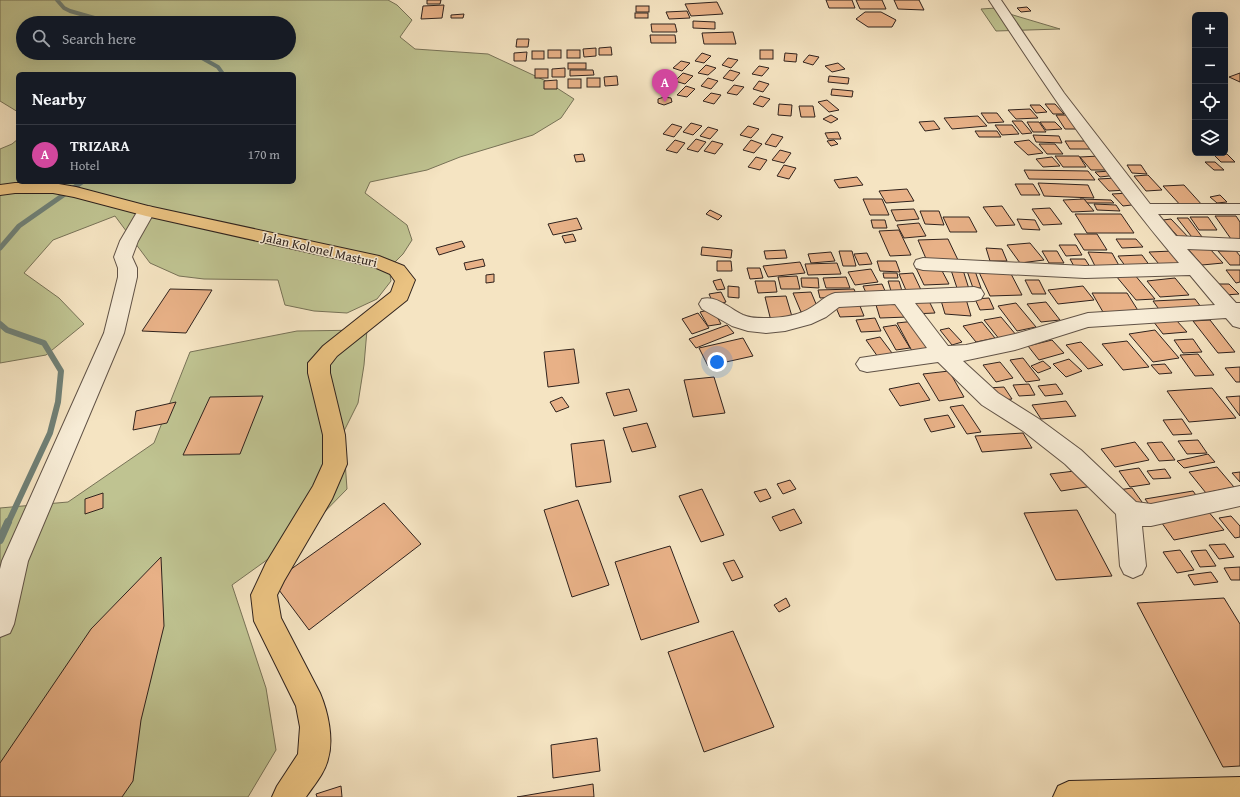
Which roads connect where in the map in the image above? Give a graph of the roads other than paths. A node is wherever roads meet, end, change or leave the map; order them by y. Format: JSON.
{"nodes":[{"id":1,"x":995,"y":0,"type":"edge"},
{"id":2,"x":7,"y":189,"type":"edge"},
{"id":3,"x":1145,"y":209,"type":"junction"},
{"id":4,"x":1237,"y":209,"type":"dead end"},
{"id":5,"x":146,"y":211,"type":"junction"},
{"id":6,"x":1171,"y":242,"type":"junction"},
{"id":7,"x":1240,"y":245,"type":"edge"},
{"id":8,"x":923,"y":264,"type":"dead end"},
{"id":9,"x":1194,"y":269,"type":"junction"},
{"id":10,"x":974,"y":294,"type":"dead end"},
{"id":11,"x":900,"y":297,"type":"junction"},
{"id":12,"x":710,"y":304,"type":"dead end"},
{"id":13,"x":1237,"y":314,"type":"edge"},
{"id":14,"x":942,"y":354,"type":"junction"},
{"id":15,"x":867,"y":364,"type":"dead end"},
{"id":16,"x":1240,"y":496,"type":"edge"},
{"id":17,"x":1128,"y":510,"type":"junction"},
{"id":18,"x":1133,"y":566,"type":"dead end"},
{"id":19,"x":0,"y":624,"type":"edge"},
{"id":20,"x":1240,"y":793,"type":"edge"},
{"id":21,"x":288,"y":797,"type":"edge"},
{"id":22,"x":1069,"y":797,"type":"edge"}],
"edges":[{"from":1,"to":3,"type":"street"},
{"from":2,"to":5,"type":"main road","name":"Jalan Kolonel Masturi"},
{"from":3,"to":4,"type":"street"},
{"from":3,"to":6,"type":"street"},
{"from":5,"to":19,"type":"street"},
{"from":5,"to":21,"type":"main road","name":"Jalan Kolonel Masturi"},
{"from":6,"to":7,"type":"street"},
{"from":6,"to":9,"type":"street"},
{"from":8,"to":9,"type":"street"},
{"from":9,"to":13,"type":"street"},
{"from":10,"to":11,"type":"street"},
{"from":11,"to":12,"type":"street"},
{"from":11,"to":14,"type":"street"},
{"from":13,"to":14,"type":"street"},
{"from":14,"to":15,"type":"street"},
{"from":14,"to":17,"type":"street"},
{"from":16,"to":17,"type":"street"},
{"from":17,"to":18,"type":"street"},
{"from":20,"to":22,"type":"main road"}]}
